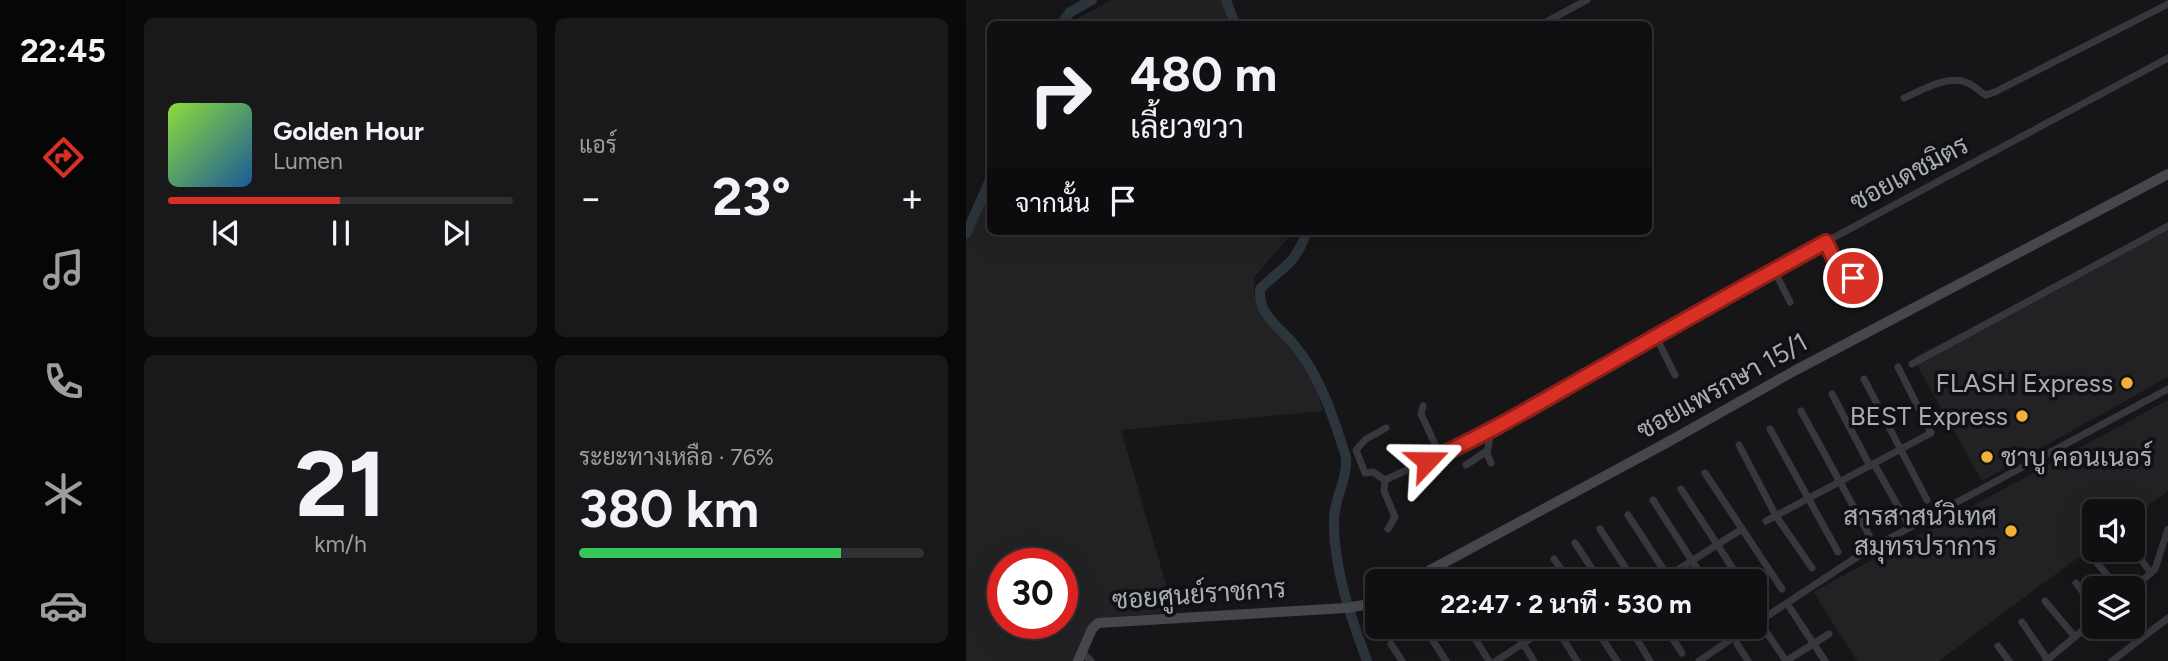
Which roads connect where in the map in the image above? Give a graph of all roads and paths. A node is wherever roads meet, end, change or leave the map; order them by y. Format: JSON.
{"nodes":[{"id":1,"x":1587,"y":0,"type":"edge"},
{"id":2,"x":2168,"y":4,"type":"edge"},
{"id":3,"x":1548,"y":21,"type":"edge"},
{"id":4,"x":2168,"y":58,"type":"edge"},
{"id":5,"x":1904,"y":98,"type":"dead end"},
{"id":6,"x":2168,"y":174,"type":"edge"},
{"id":7,"x":2168,"y":226,"type":"edge"},
{"id":8,"x":1826,"y":242,"type":"junction"},
{"id":9,"x":1774,"y":270,"type":"junction"},
{"id":10,"x":1853,"y":278,"type":"dead end"},
{"id":11,"x":1790,"y":302,"type":"dead end"},
{"id":12,"x":1656,"y":337,"type":"junction"},
{"id":13,"x":1912,"y":363,"type":"dead end"},
{"id":14,"x":1898,"y":367,"type":"dead end"},
{"id":15,"x":1675,"y":376,"type":"dead end"},
{"id":16,"x":1864,"y":379,"type":"dead end"},
{"id":17,"x":2168,"y":389,"type":"edge"},
{"id":18,"x":1832,"y":394,"type":"dead end"},
{"id":19,"x":1423,"y":406,"type":"dead end"},
{"id":20,"x":1801,"y":411,"type":"dead end"},
{"id":21,"x":1386,"y":428,"type":"dead end"},
{"id":22,"x":1770,"y":429,"type":"dead end"},
{"id":23,"x":1491,"y":430,"type":"junction"},
{"id":24,"x":1739,"y":445,"type":"dead end"},
{"id":25,"x":1901,"y":449,"type":"junction"},
{"id":26,"x":1487,"y":451,"type":"junction"},
{"id":27,"x":1440,"y":456,"type":"junction"},
{"id":28,"x":1491,"y":463,"type":"dead end"},
{"id":29,"x":1466,"y":465,"type":"dead end"},
{"id":30,"x":1872,"y":465,"type":"junction"},
{"id":31,"x":1705,"y":473,"type":"dead end"},
{"id":32,"x":1385,"y":480,"type":"junction"},
{"id":33,"x":1838,"y":483,"type":"junction"},
{"id":34,"x":1681,"y":489,"type":"dead end"},
{"id":35,"x":1808,"y":498,"type":"junction"},
{"id":36,"x":1653,"y":500,"type":"dead end"},
{"id":37,"x":1927,"y":500,"type":"dead end"},
{"id":38,"x":1628,"y":515,"type":"dead end"},
{"id":39,"x":1776,"y":516,"type":"junction"},
{"id":40,"x":1766,"y":521,"type":"dead end"},
{"id":41,"x":1910,"y":527,"type":"junction"},
{"id":42,"x":1388,"y":529,"type":"dead end"},
{"id":43,"x":1600,"y":529,"type":"dead end"},
{"id":44,"x":1742,"y":529,"type":"junction"},
{"id":45,"x":2168,"y":529,"type":"edge"},
{"id":46,"x":1869,"y":535,"type":"dead end"},
{"id":47,"x":1575,"y":543,"type":"dead end"},
{"id":48,"x":1717,"y":545,"type":"junction"},
{"id":49,"x":1838,"y":552,"type":"dead end"},
{"id":50,"x":1554,"y":559,"type":"dead end"},
{"id":51,"x":1692,"y":561,"type":"junction"},
{"id":52,"x":2143,"y":562,"type":"edge"},
{"id":53,"x":2097,"y":563,"type":"dead end"},
{"id":54,"x":1812,"y":568,"type":"dead end"},
{"id":55,"x":1432,"y":569,"type":"edge"},
{"id":56,"x":1561,"y":569,"type":"edge"},
{"id":57,"x":1592,"y":569,"type":"edge"},
{"id":58,"x":1626,"y":569,"type":"edge"},
{"id":59,"x":1660,"y":569,"type":"edge"},
{"id":60,"x":1680,"y":569,"type":"edge"},
{"id":61,"x":1697,"y":569,"type":"edge"},
{"id":62,"x":1733,"y":569,"type":"edge"},
{"id":63,"x":2151,"y":573,"type":"junction"},
{"id":64,"x":2108,"y":576,"type":"edge"},
{"id":65,"x":2145,"y":578,"type":"edge"},
{"id":66,"x":2076,"y":583,"type":"dead end"},
{"id":67,"x":1782,"y":589,"type":"dead end"},
{"id":68,"x":2082,"y":591,"type":"edge"},
{"id":69,"x":2045,"y":601,"type":"dead end"},
{"id":70,"x":1365,"y":604,"type":"edge"},
{"id":71,"x":1790,"y":608,"type":"dead end"},
{"id":72,"x":2168,"y":618,"type":"edge"},
{"id":73,"x":1767,"y":619,"type":"edge"},
{"id":74,"x":2022,"y":622,"type":"dead end"},
{"id":75,"x":2082,"y":631,"type":"edge"},
{"id":76,"x":1829,"y":634,"type":"dead end"},
{"id":77,"x":2075,"y":637,"type":"junction"},
{"id":78,"x":1767,"y":638,"type":"edge"},
{"id":79,"x":1432,"y":639,"type":"edge"},
{"id":80,"x":1475,"y":639,"type":"edge"},
{"id":81,"x":1520,"y":639,"type":"edge"},
{"id":82,"x":1531,"y":639,"type":"edge"},
{"id":83,"x":1562,"y":639,"type":"edge"},
{"id":84,"x":1603,"y":639,"type":"edge"},
{"id":85,"x":1637,"y":639,"type":"edge"},
{"id":86,"x":1673,"y":639,"type":"edge"},
{"id":87,"x":1735,"y":639,"type":"edge"},
{"id":88,"x":1391,"y":644,"type":"dead end"},
{"id":89,"x":1523,"y":644,"type":"junction"},
{"id":90,"x":1737,"y":644,"type":"dead end"},
{"id":91,"x":1814,"y":644,"type":"junction"},
{"id":92,"x":1998,"y":646,"type":"dead end"},
{"id":93,"x":1682,"y":653,"type":"dead end"},
{"id":94,"x":1080,"y":656,"type":"edge"},
{"id":95,"x":2046,"y":660,"type":"edge"},
{"id":96,"x":1091,"y":661,"type":"edge"},
{"id":97,"x":1402,"y":661,"type":"edge"},
{"id":98,"x":1446,"y":661,"type":"edge"},
{"id":99,"x":1489,"y":661,"type":"edge"},
{"id":100,"x":1496,"y":661,"type":"edge"},
{"id":101,"x":1534,"y":661,"type":"edge"},
{"id":102,"x":1577,"y":661,"type":"edge"},
{"id":103,"x":1617,"y":661,"type":"edge"},
{"id":104,"x":1650,"y":661,"type":"edge"},
{"id":105,"x":1699,"y":661,"type":"edge"},
{"id":106,"x":1748,"y":661,"type":"edge"},
{"id":107,"x":1786,"y":661,"type":"edge"},
{"id":108,"x":1825,"y":661,"type":"edge"},
{"id":109,"x":2009,"y":661,"type":"edge"},
{"id":110,"x":2112,"y":661,"type":"edge"}],
"edges":[{"from":1,"to":3,"type":"street"},
{"from":2,"to":5,"type":"street"},
{"from":4,"to":8,"type":"street","name":"ซอยเดชมิตร"},
{"from":6,"to":55,"type":"street","name":"ซอยแพรกษา 15/1"},
{"from":7,"to":13,"type":"street"},
{"from":8,"to":9,"type":"street","name":"ซอยเดชมิตร"},
{"from":8,"to":10,"type":"street"},
{"from":9,"to":11,"type":"street"},
{"from":9,"to":12,"type":"street","name":"ซอยเดชมิตร"},
{"from":12,"to":15,"type":"street"},
{"from":12,"to":23,"type":"street","name":"ซอยเดชมิตร"},
{"from":14,"to":25,"type":"street"},
{"from":16,"to":25,"type":"street"},
{"from":17,"to":41,"type":"street"},
{"from":18,"to":30,"type":"street"},
{"from":19,"to":27,"type":"street"},
{"from":20,"to":33,"type":"street"},
{"from":21,"to":32,"type":"street"},
{"from":22,"to":35,"type":"street"},
{"from":23,"to":26,"type":"street"},
{"from":23,"to":27,"type":"street","name":"ซอยเดชมิตร"},
{"from":24,"to":39,"type":"street"},
{"from":25,"to":30,"type":"street"},
{"from":25,"to":37,"type":"street"},
{"from":26,"to":28,"type":"street"},
{"from":26,"to":29,"type":"street"},
{"from":27,"to":32,"type":"street","name":"ซอยเดชมิตร"},
{"from":30,"to":33,"type":"street"},
{"from":30,"to":41,"type":"street"},
{"from":31,"to":44,"type":"street"},
{"from":32,"to":42,"type":"street"},
{"from":33,"to":35,"type":"street"},
{"from":33,"to":46,"type":"street"},
{"from":34,"to":48,"type":"street"},
{"from":35,"to":39,"type":"street"},
{"from":35,"to":49,"type":"street"},
{"from":36,"to":51,"type":"street"},
{"from":38,"to":59,"type":"street"},
{"from":39,"to":40,"type":"street"},
{"from":39,"to":54,"type":"street"},
{"from":41,"to":73,"type":"street"},
{"from":43,"to":58,"type":"street"},
{"from":44,"to":48,"type":"street"},
{"from":44,"to":67,"type":"street"},
{"from":45,"to":63,"type":"street"},
{"from":47,"to":57,"type":"street"},
{"from":48,"to":51,"type":"street"},
{"from":48,"to":62,"type":"street"},
{"from":50,"to":56,"type":"street"},
{"from":51,"to":60,"type":"street"},
{"from":51,"to":61,"type":"street"},
{"from":52,"to":63,"type":"street"},
{"from":53,"to":64,"type":"street"},
{"from":63,"to":65,"type":"street"},
{"from":66,"to":68,"type":"street"},
{"from":69,"to":77,"type":"street"},
{"from":70,"to":94,"type":"street","name":"ซอยศูนย์ราชการ"},
{"from":71,"to":91,"type":"street"},
{"from":72,"to":110,"type":"street"},
{"from":74,"to":95,"type":"street"},
{"from":75,"to":77,"type":"street"},
{"from":76,"to":91,"type":"street"},
{"from":77,"to":95,"type":"street"},
{"from":78,"to":107,"type":"street"},
{"from":79,"to":98,"type":"street"},
{"from":80,"to":99,"type":"street"},
{"from":81,"to":89,"type":"street"},
{"from":82,"to":89,"type":"street"},
{"from":83,"to":102,"type":"street"},
{"from":84,"to":103,"type":"street"},
{"from":85,"to":104,"type":"street"},
{"from":86,"to":93,"type":"street"},
{"from":87,"to":105,"type":"street"},
{"from":88,"to":97,"type":"street"},
{"from":89,"to":100,"type":"street"},
{"from":89,"to":101,"type":"street"},
{"from":90,"to":106,"type":"street"},
{"from":91,"to":107,"type":"street"},
{"from":91,"to":108,"type":"street"},
{"from":92,"to":109,"type":"street"},
{"from":94,"to":96,"type":"street"}]}
